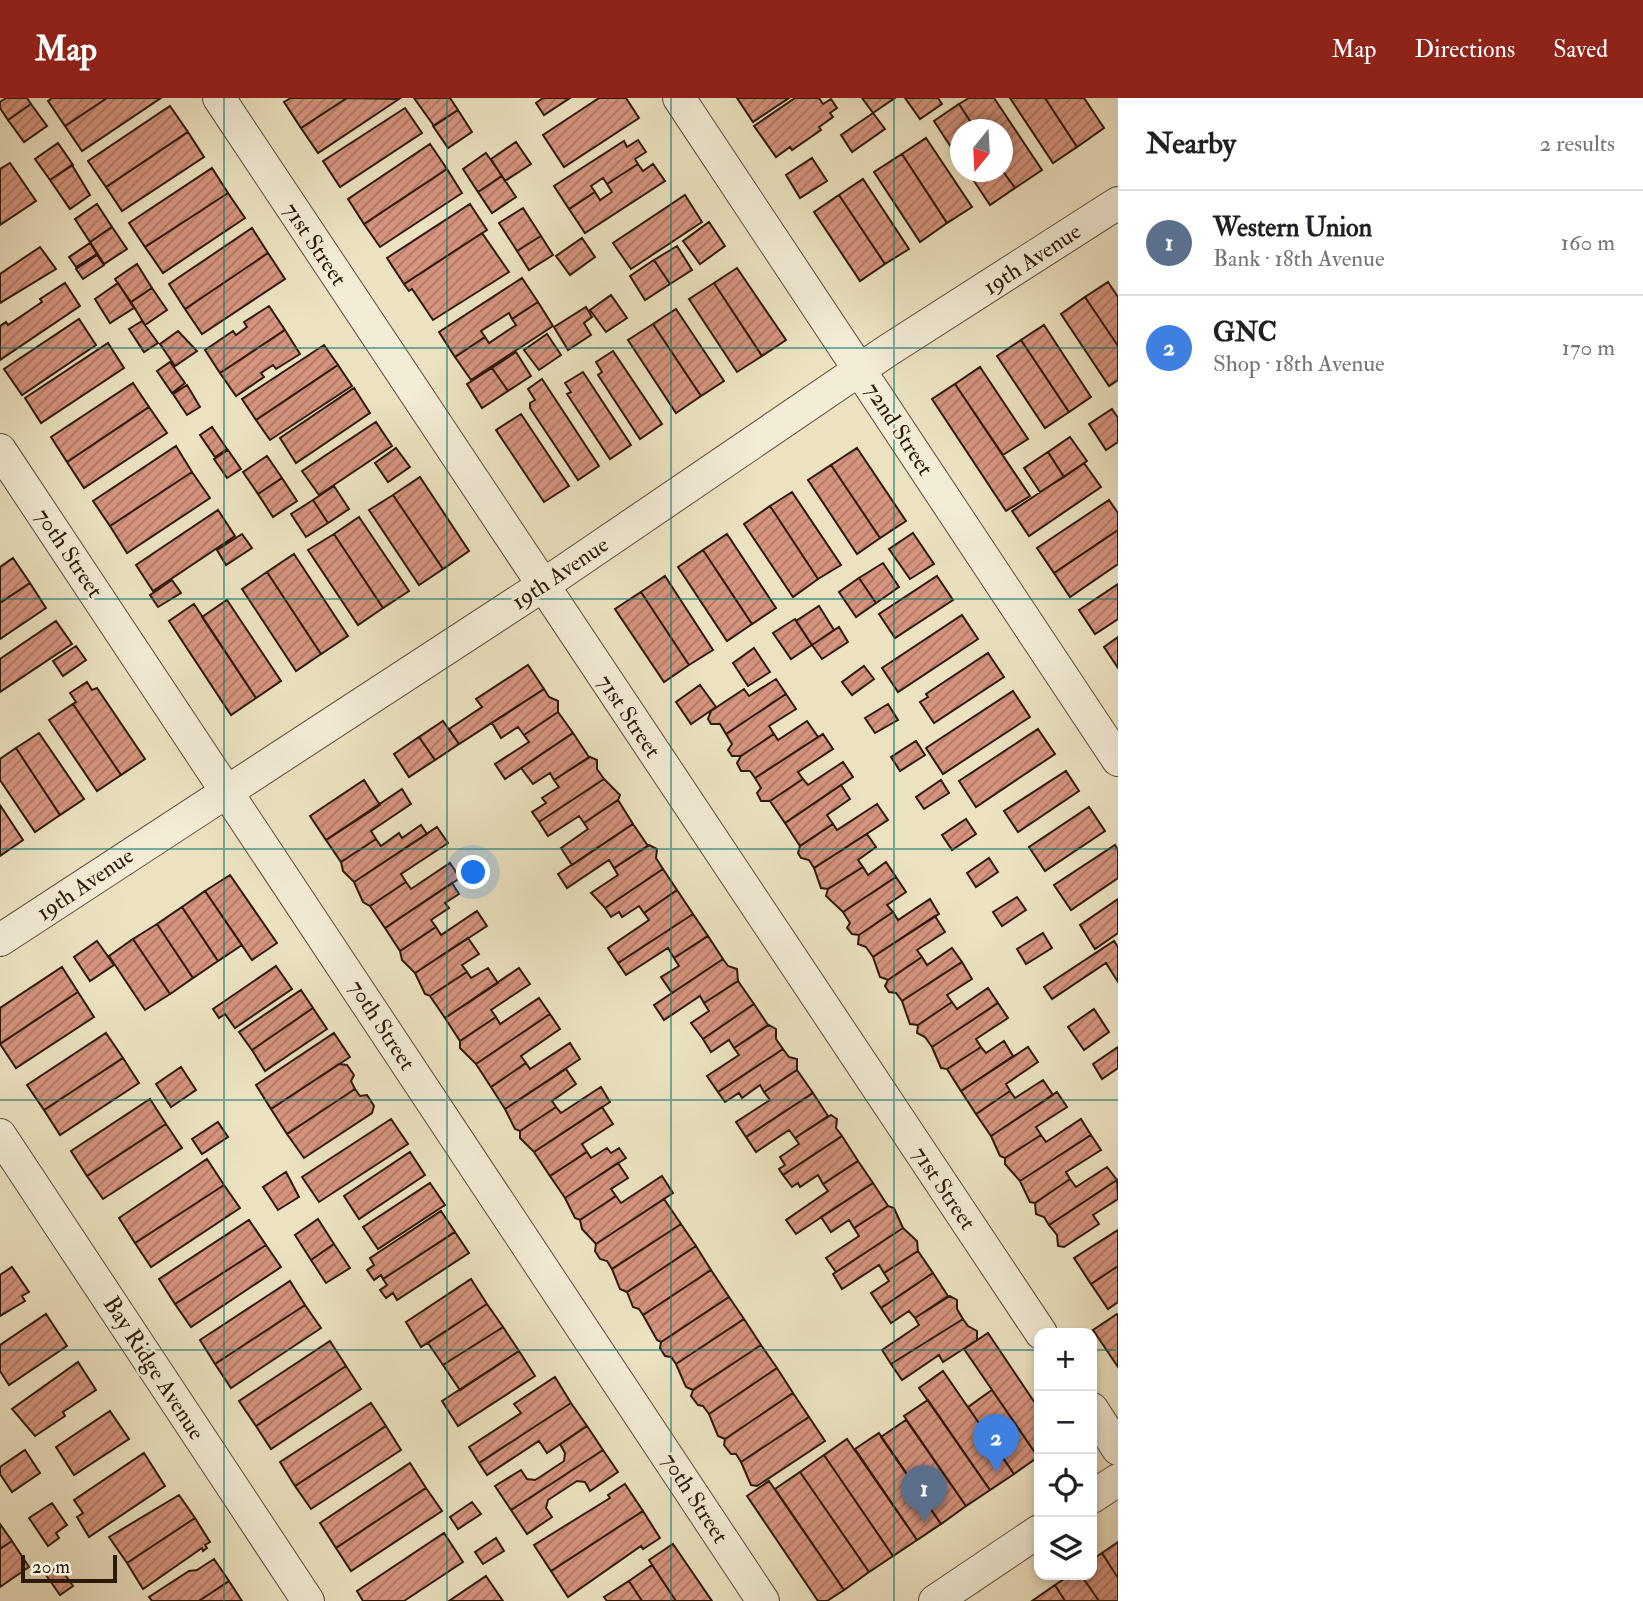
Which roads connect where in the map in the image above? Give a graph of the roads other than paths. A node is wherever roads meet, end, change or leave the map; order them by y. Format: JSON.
{"nodes":[{"id":1,"x":219,"y":98,"type":"edge"},
{"id":2,"x":679,"y":98,"type":"edge"},
{"id":3,"x":1118,"y":203,"type":"edge"},
{"id":4,"x":860,"y":370,"type":"junction"},
{"id":5,"x":0,"y":450,"type":"edge"},
{"id":6,"x":542,"y":586,"type":"junction"},
{"id":7,"x":1118,"y":760,"type":"edge"},
{"id":8,"x":227,"y":790,"type":"junction"},
{"id":9,"x":0,"y":940,"type":"edge"},
{"id":10,"x":0,"y":1135,"type":"edge"},
{"id":11,"x":1038,"y":1328,"type":"edge"},
{"id":12,"x":1097,"y":1416,"type":"edge"},
{"id":13,"x":1118,"y":1448,"type":"edge"},
{"id":14,"x":1118,"y":1480,"type":"edge"},
{"id":15,"x":1097,"y":1494,"type":"edge"},
{"id":16,"x":1034,"y":1534,"type":"edge"},
{"id":17,"x":308,"y":1601,"type":"edge"},
{"id":18,"x":763,"y":1601,"type":"edge"},
{"id":19,"x":935,"y":1601,"type":"edge"}],
"edges":[{"from":1,"to":6,"type":"street","name":"71st Street"},
{"from":2,"to":4,"type":"street","name":"72nd Street"},
{"from":3,"to":4,"type":"street","name":"19th Avenue"},
{"from":4,"to":6,"type":"street","name":"19th Avenue"},
{"from":4,"to":7,"type":"street","name":"72nd Street"},
{"from":5,"to":8,"type":"street","name":"70th Street"},
{"from":6,"to":8,"type":"street","name":"19th Avenue"},
{"from":6,"to":11,"type":"street","name":"71st Street"},
{"from":8,"to":9,"type":"street","name":"19th Avenue"},
{"from":8,"to":18,"type":"street","name":"70th Street"},
{"from":10,"to":17,"type":"street","name":"Bay Ridge Avenue"},
{"from":12,"to":13,"type":"street"},
{"from":14,"to":15,"type":"street"},
{"from":16,"to":19,"type":"street"}]}
